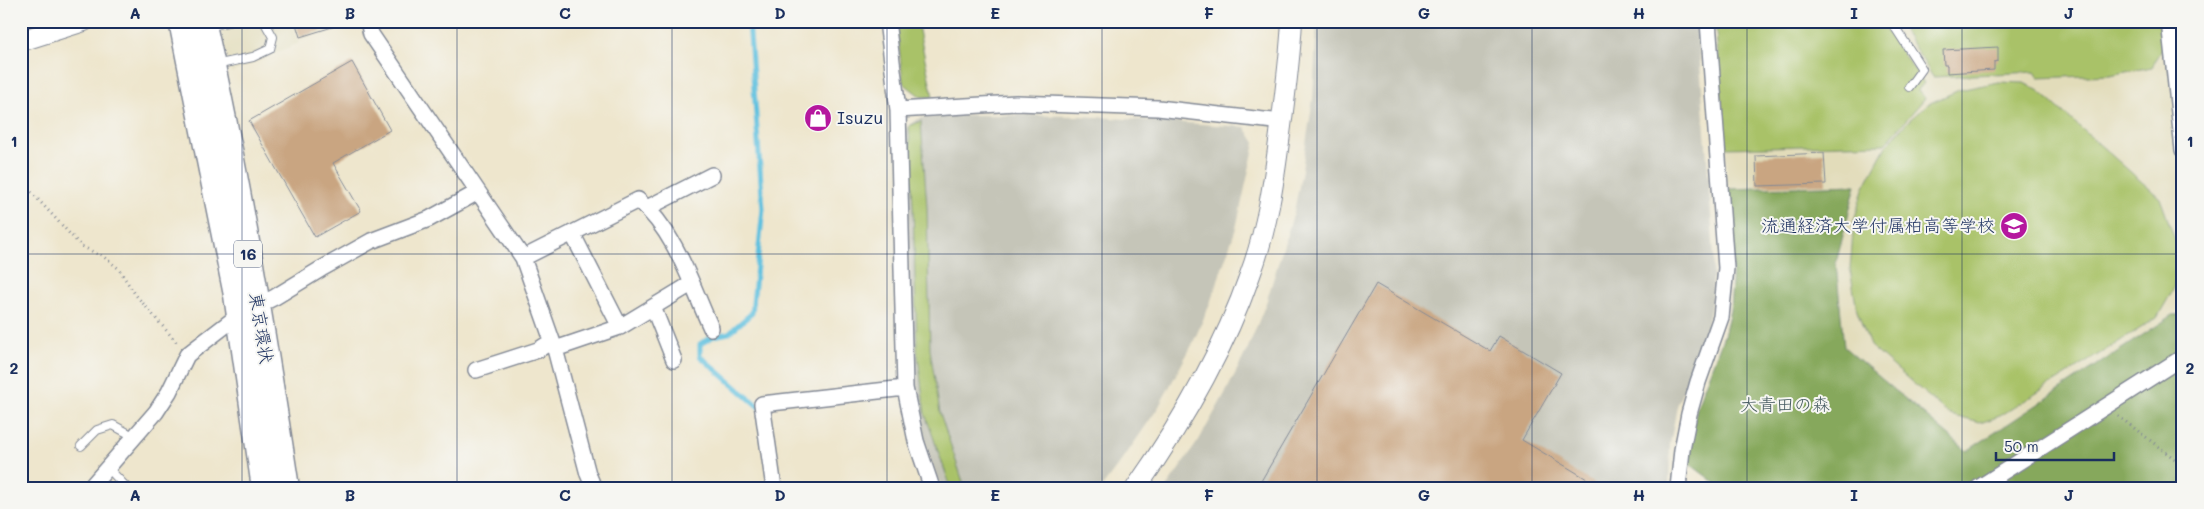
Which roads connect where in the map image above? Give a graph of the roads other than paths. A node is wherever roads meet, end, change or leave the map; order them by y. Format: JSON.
{"nodes":[{"id":1,"x":84,"y":21,"type":"edge"},
{"id":2,"x":232,"y":21,"type":"edge"},
{"id":3,"x":264,"y":21,"type":"edge"},
{"id":4,"x":368,"y":21,"type":"edge"},
{"id":5,"x":887,"y":21,"type":"edge"},
{"id":6,"x":1292,"y":21,"type":"edge"},
{"id":7,"x":1708,"y":21,"type":"edge"},
{"id":8,"x":1891,"y":21,"type":"edge"},
{"id":9,"x":2169,"y":21,"type":"edge"},
{"id":10,"x":196,"y":24,"type":"edge"},
{"id":11,"x":21,"y":41,"type":"edge"},
{"id":12,"x":212,"y":66,"type":"junction"},
{"id":13,"x":1909,"y":87,"type":"dead end"},
{"id":14,"x":898,"y":110,"type":"junction"},
{"id":15,"x":1282,"y":122,"type":"junction"},
{"id":16,"x":2183,"y":150,"type":"edge"},
{"id":17,"x":712,"y":175,"type":"dead end"},
{"id":18,"x":478,"y":192,"type":"junction"},
{"id":19,"x":646,"y":208,"type":"junction"},
{"id":20,"x":572,"y":233,"type":"junction"},
{"id":21,"x":522,"y":258,"type":"junction"},
{"id":22,"x":692,"y":284,"type":"junction"},
{"id":23,"x":653,"y":307,"type":"junction"},
{"id":24,"x":249,"y":311,"type":"junction"},
{"id":25,"x":620,"y":327,"type":"junction"},
{"id":26,"x":712,"y":328,"type":"dead end"},
{"id":27,"x":554,"y":345,"type":"junction"},
{"id":28,"x":2183,"y":357,"type":"edge"},
{"id":29,"x":674,"y":360,"type":"dead end"},
{"id":30,"x":476,"y":370,"type":"dead end"},
{"id":31,"x":905,"y":388,"type":"junction"},
{"id":32,"x":135,"y":437,"type":"junction"},
{"id":33,"x":81,"y":446,"type":"dead end"},
{"id":34,"x":108,"y":468,"type":"junction"},
{"id":35,"x":90,"y":488,"type":"edge"},
{"id":36,"x":127,"y":488,"type":"edge"},
{"id":37,"x":265,"y":488,"type":"edge"},
{"id":38,"x":286,"y":488,"type":"edge"},
{"id":39,"x":594,"y":488,"type":"edge"},
{"id":40,"x":774,"y":488,"type":"edge"},
{"id":41,"x":932,"y":488,"type":"edge"},
{"id":42,"x":1136,"y":488,"type":"edge"},
{"id":43,"x":1678,"y":488,"type":"edge"},
{"id":44,"x":1978,"y":488,"type":"edge"}],
"edges":[{"from":1,"to":11,"type":"street"},
{"from":2,"to":10,"type":"lane"},
{"from":3,"to":12,"type":"lane"},
{"from":4,"to":18,"type":"street"},
{"from":5,"to":14,"type":"street"},
{"from":6,"to":15,"type":"street"},
{"from":7,"to":43,"type":"street"},
{"from":8,"to":13,"type":"lane"},
{"from":9,"to":16,"type":"street"},
{"from":10,"to":12,"type":"highway","name":"東京環状","number":"16"},
{"from":10,"to":24,"type":"highway","name":"東京環状","number":"16"},
{"from":12,"to":24,"type":"highway","name":"東京環状","number":"16"},
{"from":14,"to":15,"type":"street"},
{"from":14,"to":31,"type":"street"},
{"from":15,"to":42,"type":"street"},
{"from":17,"to":19,"type":"street"},
{"from":18,"to":21,"type":"street"},
{"from":18,"to":24,"type":"street"},
{"from":19,"to":20,"type":"street"},
{"from":19,"to":22,"type":"street"},
{"from":20,"to":21,"type":"street"},
{"from":20,"to":25,"type":"street"},
{"from":21,"to":27,"type":"street"},
{"from":22,"to":23,"type":"street"},
{"from":22,"to":26,"type":"street"},
{"from":23,"to":25,"type":"street"},
{"from":23,"to":29,"type":"street"},
{"from":24,"to":32,"type":"street"},
{"from":24,"to":37,"type":"highway","name":"東京環状","number":"16"},
{"from":24,"to":38,"type":"highway","name":"東京環状","number":"16"},
{"from":25,"to":27,"type":"street"},
{"from":27,"to":30,"type":"street"},
{"from":27,"to":39,"type":"street"},
{"from":28,"to":44,"type":"street"},
{"from":31,"to":40,"type":"street"},
{"from":31,"to":41,"type":"street"},
{"from":32,"to":33,"type":"lane"},
{"from":32,"to":34,"type":"street"},
{"from":34,"to":35,"type":"street"},
{"from":34,"to":36,"type":"lane"}]}
